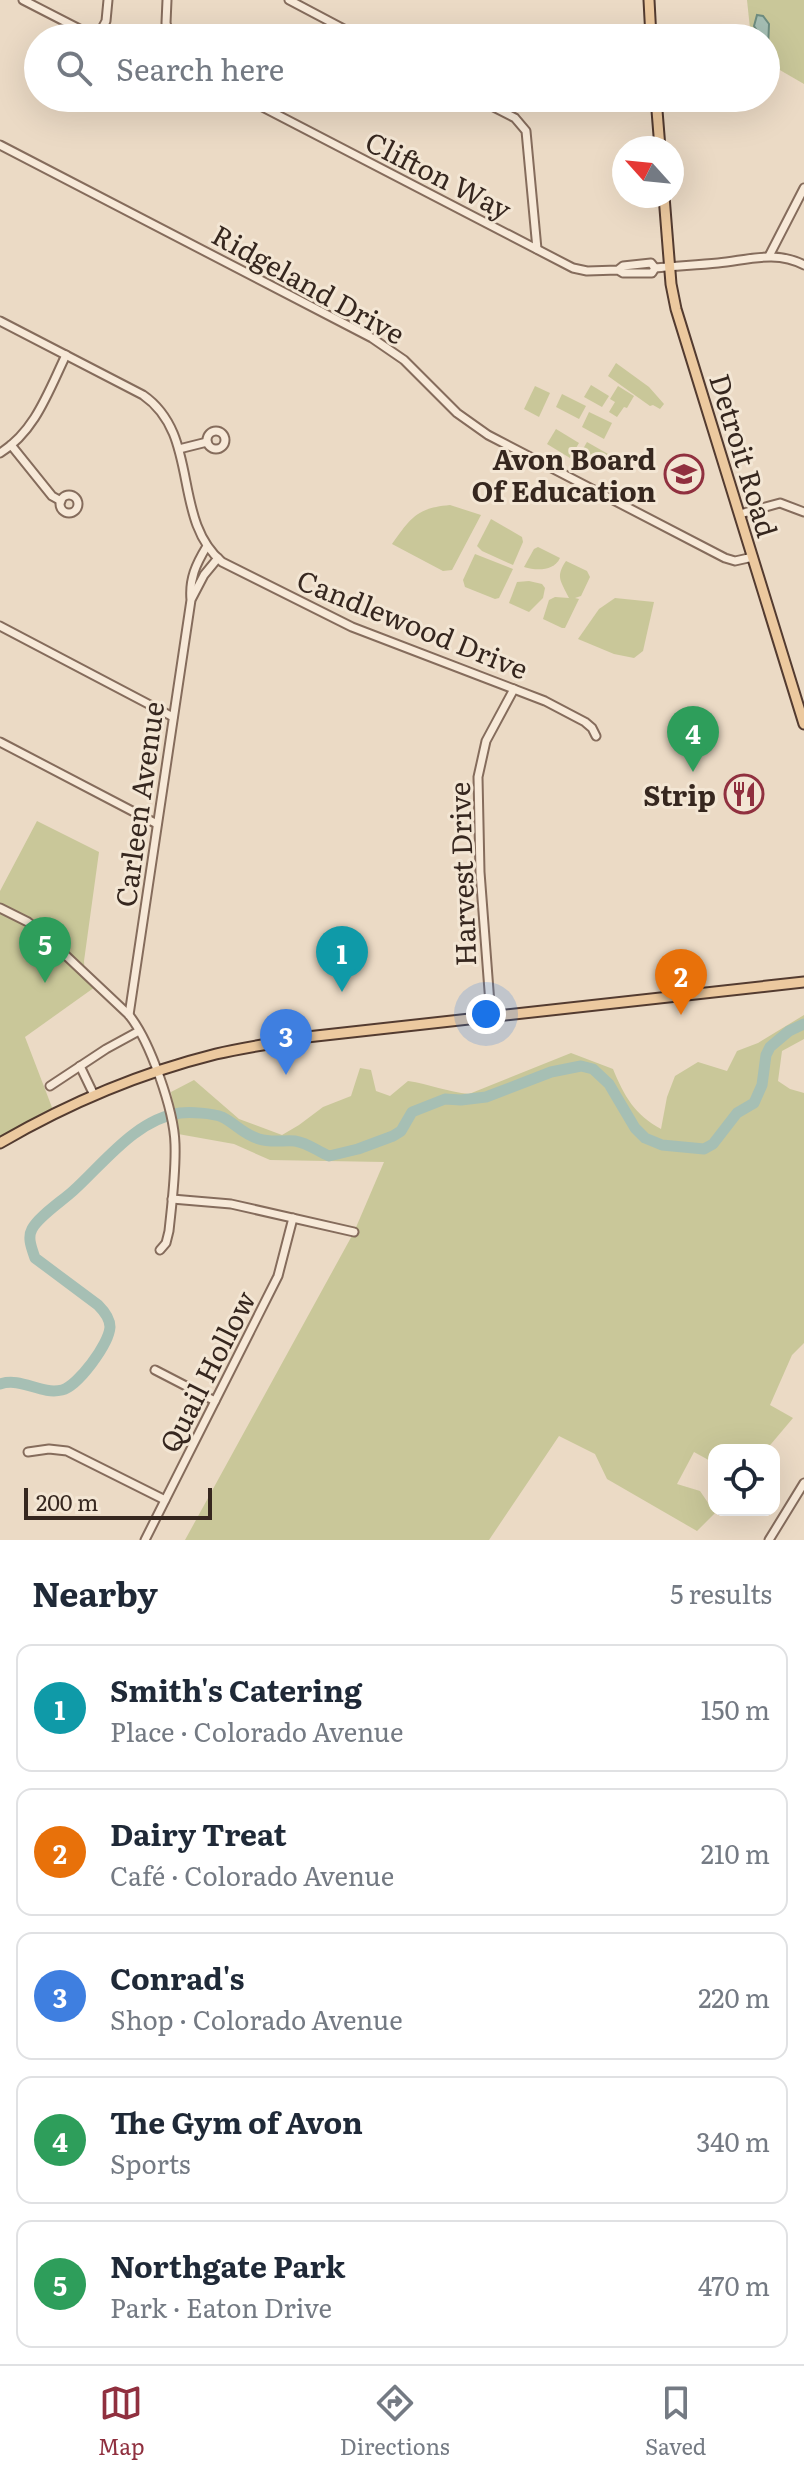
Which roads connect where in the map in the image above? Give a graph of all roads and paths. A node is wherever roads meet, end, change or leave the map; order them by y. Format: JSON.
{"nodes":[{"id":1,"x":23,"y":0,"type":"edge"},
{"id":2,"x":108,"y":0,"type":"edge"},
{"id":3,"x":167,"y":0,"type":"edge"},
{"id":4,"x":289,"y":0,"type":"edge"},
{"id":5,"x":649,"y":0,"type":"edge"},
{"id":6,"x":70,"y":24,"type":"edge"},
{"id":7,"x":104,"y":24,"type":"edge"},
{"id":8,"x":166,"y":24,"type":"edge"},
{"id":9,"x":334,"y":24,"type":"edge"},
{"id":10,"x":650,"y":24,"type":"edge"},
{"id":11,"x":272,"y":112,"type":"edge"},
{"id":12,"x":503,"y":112,"type":"edge"},
{"id":13,"x":657,"y":112,"type":"edge"},
{"id":14,"x":659,"y":136,"type":"edge"},
{"id":15,"x":0,"y":145,"type":"edge"},
{"id":16,"x":804,"y":188,"type":"edge"},
{"id":17,"x":665,"y":208,"type":"edge"},
{"id":18,"x":537,"y":249,"type":"junction"},
{"id":19,"x":769,"y":256,"type":"junction"},
{"id":20,"x":804,"y":265,"type":"edge"},
{"id":21,"x":669,"y":267,"type":"junction"},
{"id":22,"x":0,"y":321,"type":"edge"},
{"id":23,"x":66,"y":355,"type":"junction"},
{"id":24,"x":207,"y":442,"type":"dead end"},
{"id":25,"x":11,"y":445,"type":"junction"},
{"id":26,"x":179,"y":449,"type":"junction"},
{"id":27,"x":0,"y":453,"type":"edge"},
{"id":28,"x":61,"y":501,"type":"dead end"},
{"id":29,"x":804,"y":512,"type":"edge"},
{"id":30,"x":740,"y":514,"type":"junction"},
{"id":31,"x":207,"y":546,"type":"junction"},
{"id":32,"x":753,"y":557,"type":"junction"},
{"id":33,"x":218,"y":558,"type":"junction"},
{"id":34,"x":191,"y":600,"type":"junction"},
{"id":35,"x":0,"y":626,"type":"edge"},
{"id":36,"x":514,"y":689,"type":"junction"},
{"id":37,"x":173,"y":717,"type":"junction"},
{"id":38,"x":804,"y":724,"type":"edge"},
{"id":39,"x":596,"y":736,"type":"dead end"},
{"id":40,"x":0,"y":742,"type":"edge"},
{"id":41,"x":157,"y":824,"type":"junction"},
{"id":42,"x":0,"y":908,"type":"edge"},
{"id":43,"x":804,"y":982,"type":"edge"},
{"id":44,"x":129,"y":1015,"type":"junction"},
{"id":45,"x":491,"y":1017,"type":"junction"},
{"id":46,"x":139,"y":1031,"type":"junction"},
{"id":47,"x":80,"y":1066,"type":"junction"},
{"id":48,"x":158,"y":1071,"type":"junction"},
{"id":49,"x":50,"y":1086,"type":"dead end"},
{"id":50,"x":94,"y":1095,"type":"junction"},
{"id":51,"x":0,"y":1143,"type":"edge"},
{"id":52,"x":172,"y":1199,"type":"junction"},
{"id":53,"x":293,"y":1218,"type":"junction"},
{"id":54,"x":354,"y":1232,"type":"dead end"},
{"id":55,"x":160,"y":1250,"type":"dead end"},
{"id":56,"x":155,"y":1370,"type":"dead end"},
{"id":57,"x":215,"y":1401,"type":"junction"},
{"id":58,"x":28,"y":1452,"type":"dead end"},
{"id":59,"x":804,"y":1483,"type":"edge"},
{"id":60,"x":165,"y":1500,"type":"junction"},
{"id":61,"x":145,"y":1540,"type":"edge"},
{"id":62,"x":769,"y":1540,"type":"edge"}],
"edges":[{"from":1,"to":6,"type":"street"},
{"from":2,"to":7,"type":"street"},
{"from":3,"to":8,"type":"street"},
{"from":4,"to":9,"type":"street"},
{"from":5,"to":10,"type":"main road"},
{"from":11,"to":18,"type":"street","name":"Clifton Way"},
{"from":12,"to":18,"type":"street"},
{"from":13,"to":14,"type":"main road"},
{"from":15,"to":32,"type":"street","name":"Ridgeland Drive"},
{"from":16,"to":19,"type":"street"},
{"from":17,"to":21,"type":"main road","name":"Detroit Road"},
{"from":18,"to":21,"type":"street","name":"Clifton Way"},
{"from":19,"to":20,"type":"street"},
{"from":19,"to":21,"type":"street","name":"Clifton Way"},
{"from":21,"to":30,"type":"main road","name":"Detroit Road"},
{"from":22,"to":23,"type":"street","name":"Candlewood Drive"},
{"from":23,"to":25,"type":"street"},
{"from":23,"to":26,"type":"street","name":"Candlewood Drive"},
{"from":24,"to":26,"type":"street"},
{"from":25,"to":27,"type":"street"},
{"from":25,"to":28,"type":"street"},
{"from":26,"to":31,"type":"street","name":"Candlewood Drive"},
{"from":29,"to":30,"type":"street"},
{"from":30,"to":32,"type":"main road","name":"Detroit Road"},
{"from":31,"to":33,"type":"street","name":"Candlewood Drive"},
{"from":31,"to":34,"type":"street","name":"Carleen Avenue"},
{"from":32,"to":38,"type":"main road","name":"Detroit Road"},
{"from":33,"to":34,"type":"street","name":"Carleen Avenue"},
{"from":33,"to":36,"type":"street","name":"Candlewood Drive"},
{"from":34,"to":37,"type":"street","name":"Carleen Avenue"},
{"from":35,"to":37,"type":"street"},
{"from":36,"to":39,"type":"street","name":"Candlewood Drive"},
{"from":36,"to":45,"type":"street","name":"Harvest Drive"},
{"from":37,"to":41,"type":"street","name":"Carleen Avenue"},
{"from":40,"to":41,"type":"street"},
{"from":41,"to":44,"type":"street","name":"Carleen Avenue"},
{"from":42,"to":44,"type":"street"},
{"from":43,"to":45,"type":"main road"},
{"from":44,"to":46,"type":"street"},
{"from":45,"to":48,"type":"main road"},
{"from":46,"to":47,"type":"street"},
{"from":46,"to":48,"type":"street"},
{"from":47,"to":49,"type":"street"},
{"from":47,"to":50,"type":"street"},
{"from":48,"to":50,"type":"main road"},
{"from":48,"to":52,"type":"street"},
{"from":50,"to":51,"type":"main road"},
{"from":52,"to":53,"type":"street"},
{"from":52,"to":55,"type":"street"},
{"from":53,"to":54,"type":"street"},
{"from":53,"to":57,"type":"street","name":"Quail Hollow"},
{"from":56,"to":57,"type":"street"},
{"from":57,"to":60,"type":"street","name":"Quail Hollow"},
{"from":58,"to":60,"type":"street"},
{"from":59,"to":62,"type":"street"},
{"from":60,"to":61,"type":"street","name":"Quail Hollow"}]}
